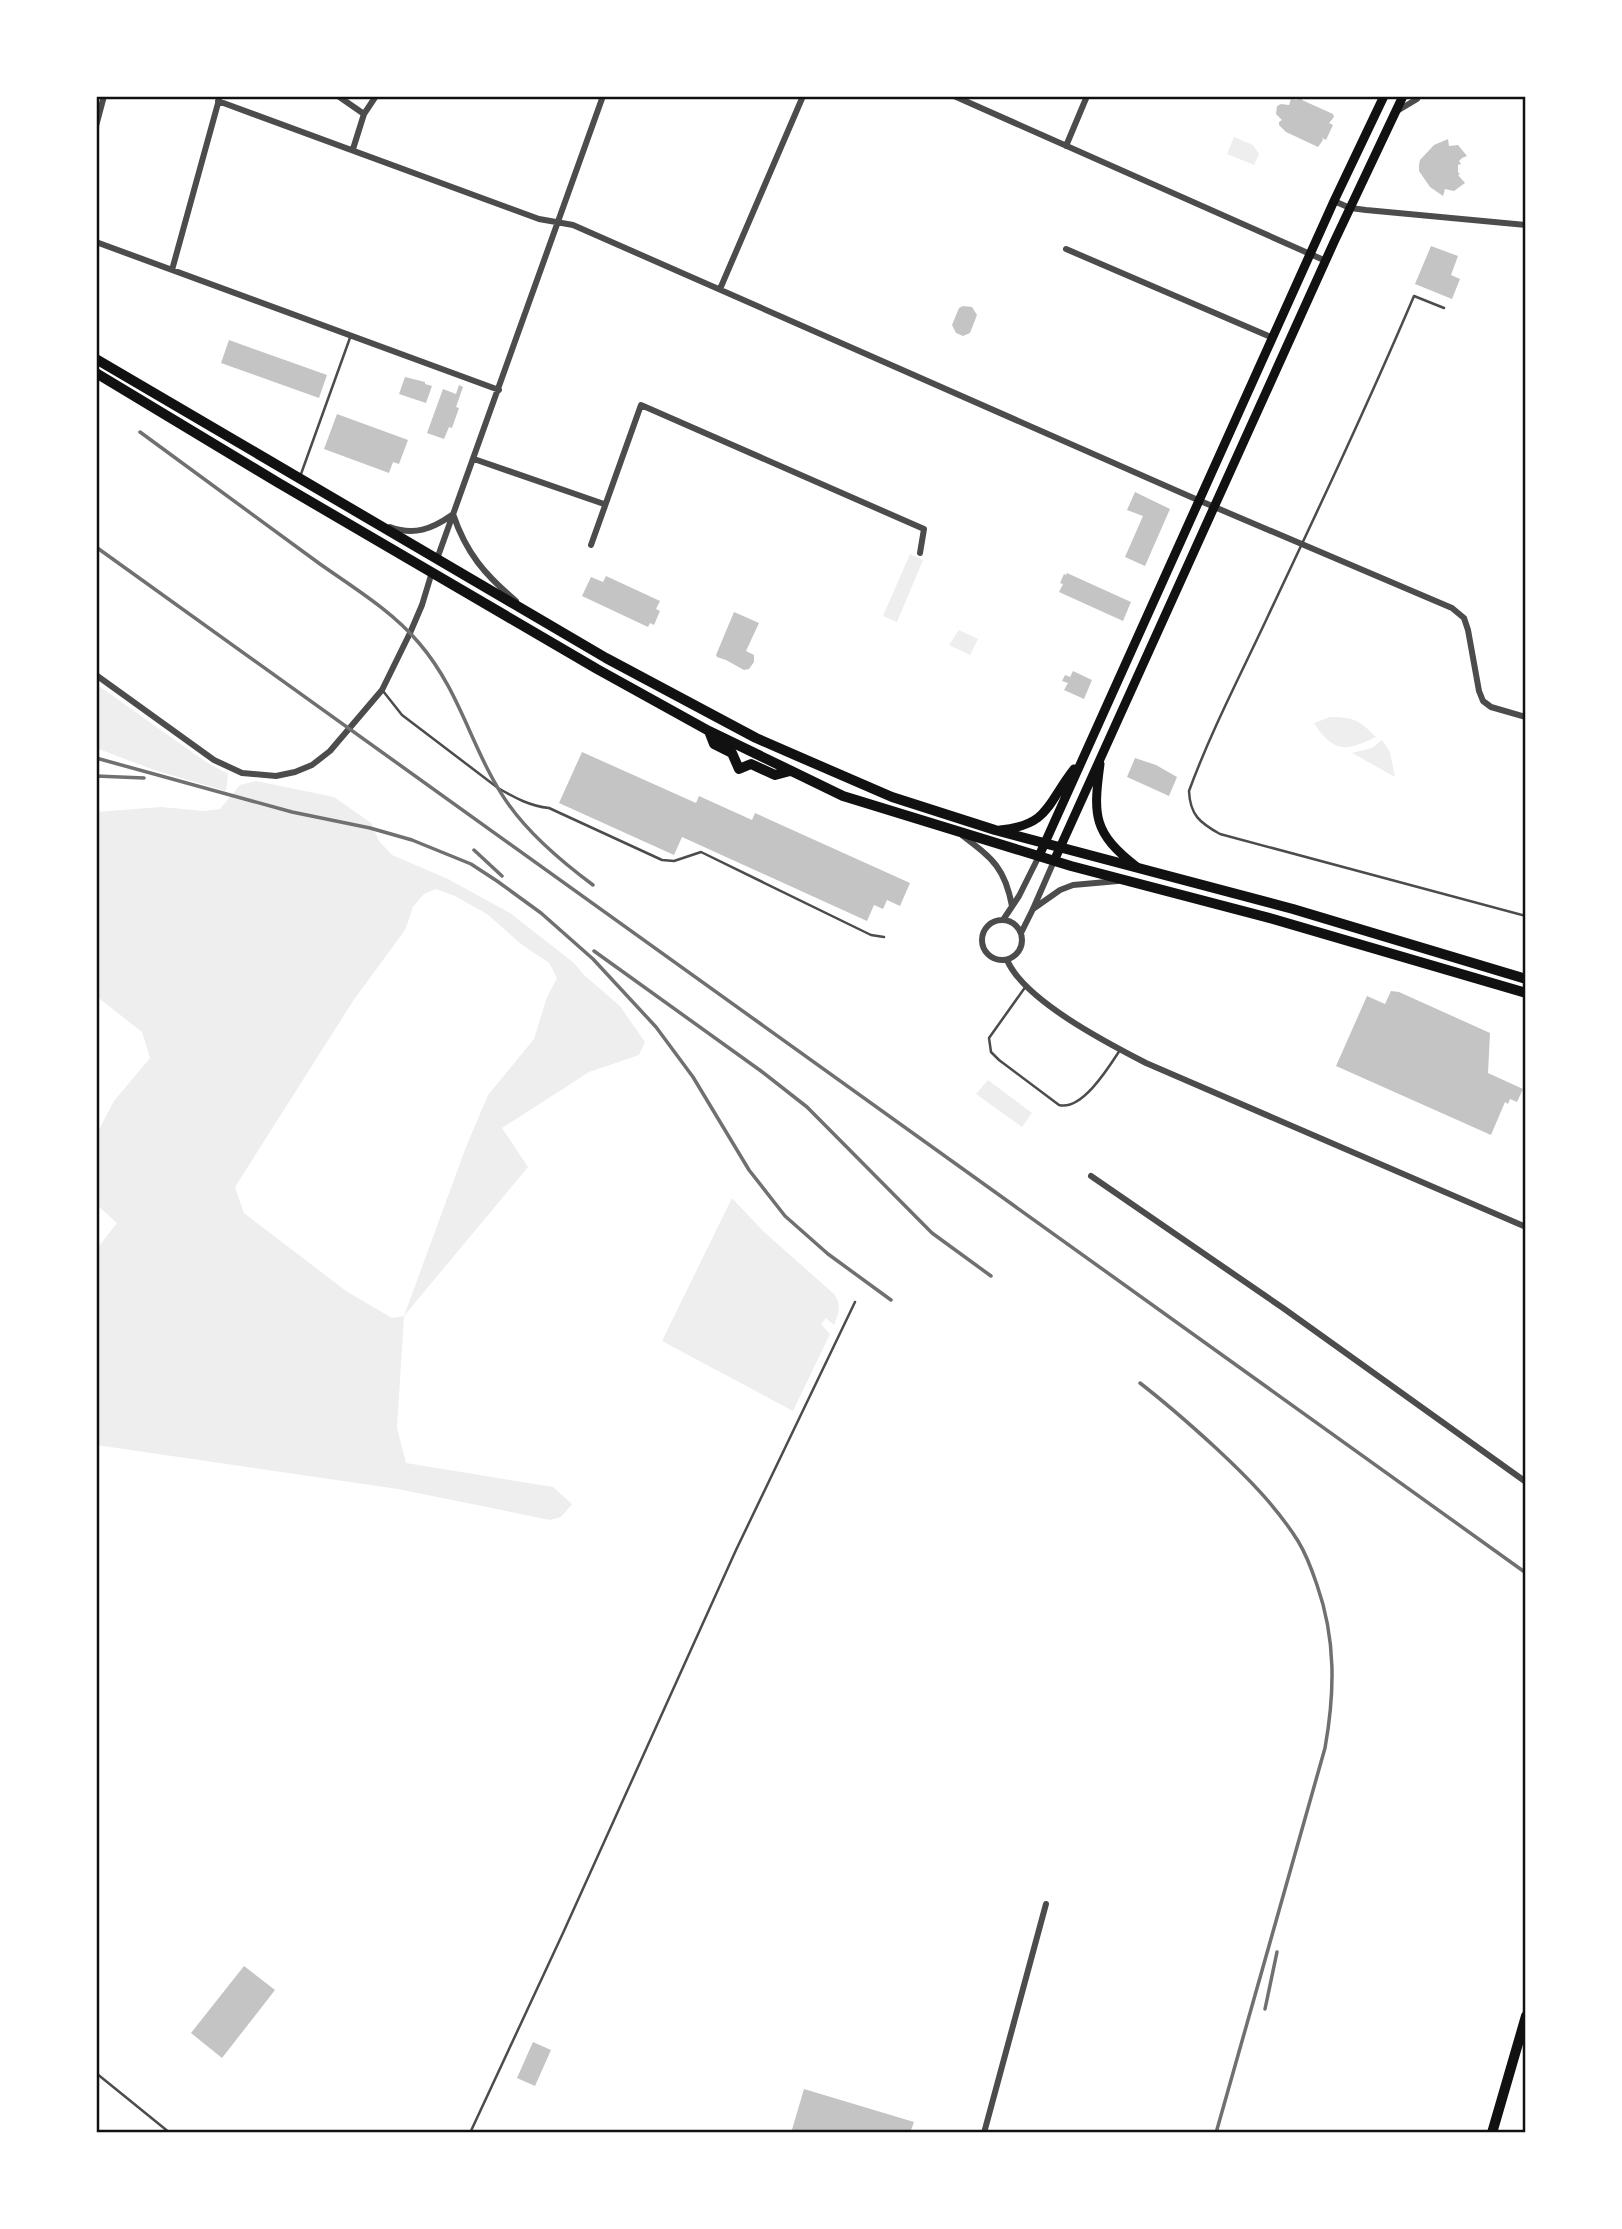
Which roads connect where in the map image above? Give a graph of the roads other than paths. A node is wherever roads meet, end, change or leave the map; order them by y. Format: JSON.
{"nodes":[{"id":1,"x":104,"y":96,"type":"edge"},
{"id":2,"x":338,"y":96,"type":"edge"},
{"id":3,"x":376,"y":96,"type":"edge"},
{"id":4,"x":603,"y":96,"type":"edge"},
{"id":5,"x":803,"y":96,"type":"edge"},
{"id":6,"x":954,"y":96,"type":"edge"},
{"id":7,"x":1087,"y":96,"type":"edge"},
{"id":8,"x":1384,"y":96,"type":"edge"},
{"id":9,"x":1403,"y":96,"type":"edge"},
{"id":10,"x":1418,"y":97,"type":"edge"},
{"id":11,"x":219,"y":99,"type":"edge"},
{"id":12,"x":1395,"y":112,"type":"junction"},
{"id":13,"x":364,"y":114,"type":"junction"},
{"id":14,"x":96,"y":126,"type":"edge"},
{"id":15,"x":1066,"y":146,"type":"junction"},
{"id":16,"x":353,"y":149,"type":"junction"},
{"id":17,"x":1335,"y":201,"type":"junction"},
{"id":18,"x":1350,"y":208,"type":"junction"},
{"id":19,"x":558,"y":222,"type":"junction"},
{"id":20,"x":1526,"y":225,"type":"edge"},
{"id":21,"x":96,"y":242,"type":"edge"},
{"id":22,"x":1066,"y":249,"type":"dead end"},
{"id":23,"x":1311,"y":254,"type":"junction"},
{"id":24,"x":1326,"y":261,"type":"junction"},
{"id":25,"x":172,"y":270,"type":"junction"},
{"id":26,"x":719,"y":289,"type":"junction"},
{"id":27,"x":1444,"y":308,"type":"dead end"},
{"id":28,"x":351,"y":335,"type":"junction"},
{"id":29,"x":1273,"y":338,"type":"junction"},
{"id":30,"x":96,"y":359,"type":"edge"},
{"id":31,"x":96,"y":373,"type":"edge"},
{"id":32,"x":1252,"y":383,"type":"junction"},
{"id":33,"x":499,"y":390,"type":"junction"},
{"id":34,"x":1268,"y":390,"type":"junction"},
{"id":35,"x":474,"y":459,"type":"junction"},
{"id":36,"x":300,"y":477,"type":"junction"},
{"id":37,"x":1199,"y":500,"type":"junction"},
{"id":38,"x":604,"y":504,"type":"junction"},
{"id":39,"x":1215,"y":506,"type":"junction"},
{"id":40,"x":453,"y":514,"type":"junction"},
{"id":41,"x":371,"y":520,"type":"junction"},
{"id":42,"x":1302,"y":544,"type":"junction"},
{"id":43,"x":590,"y":545,"type":"dead end"},
{"id":44,"x":920,"y":553,"type":"dead end"},
{"id":45,"x":437,"y":559,"type":"junction"},
{"id":46,"x":432,"y":572,"type":"junction"},
{"id":47,"x":534,"y":616,"type":"junction"},
{"id":48,"x":96,"y":675,"type":"edge"},
{"id":49,"x":382,"y":690,"type":"junction"},
{"id":50,"x":1526,"y":717,"type":"edge"},
{"id":51,"x":709,"y":731,"type":"junction"},
{"id":52,"x":1101,"y":755,"type":"junction"},
{"id":53,"x":1081,"y":760,"type":"junction"},
{"id":54,"x":791,"y":771,"type":"junction"},
{"id":55,"x":995,"y":830,"type":"junction"},
{"id":56,"x":959,"y":833,"type":"junction"},
{"id":57,"x":1045,"y":843,"type":"junction"},
{"id":58,"x":1060,"y":847,"type":"junction"},
{"id":59,"x":1039,"y":856,"type":"junction"},
{"id":60,"x":1054,"y":861,"type":"junction"},
{"id":61,"x":1138,"y":868,"type":"junction"},
{"id":62,"x":1128,"y":881,"type":"junction"},
{"id":63,"x":1012,"y":906,"type":"junction"},
{"id":64,"x":1033,"y":909,"type":"junction"},
{"id":65,"x":1526,"y":916,"type":"edge"},
{"id":66,"x":1003,"y":920,"type":"junction"},
{"id":67,"x":1021,"y":933,"type":"junction"},
{"id":68,"x":884,"y":937,"type":"dead end"},
{"id":69,"x":1007,"y":960,"type":"junction"},
{"id":70,"x":1526,"y":979,"type":"edge"},
{"id":71,"x":1024,"y":984,"type":"junction"},
{"id":72,"x":1526,"y":993,"type":"edge"},
{"id":73,"x":1120,"y":1050,"type":"junction"},
{"id":74,"x":1091,"y":1175,"type":"dead end"},
{"id":75,"x":1526,"y":1227,"type":"edge"},
{"id":76,"x":855,"y":1302,"type":"dead end"},
{"id":77,"x":1526,"y":1482,"type":"edge"},
{"id":78,"x":1046,"y":1904,"type":"dead end"},
{"id":79,"x":1525,"y":2020,"type":"edge"},
{"id":80,"x":96,"y":2073,"type":"edge"},
{"id":81,"x":170,"y":2133,"type":"edge"},
{"id":82,"x":470,"y":2133,"type":"edge"},
{"id":83,"x":984,"y":2133,"type":"edge"},
{"id":84,"x":1492,"y":2133,"type":"edge"}],
"edges":[{"from":1,"to":14,"type":"street"},
{"from":2,"to":13,"type":"street"},
{"from":3,"to":13,"type":"street"},
{"from":4,"to":19,"type":"street"},
{"from":5,"to":26,"type":"street"},
{"from":6,"to":15,"type":"street"},
{"from":7,"to":15,"type":"street"},
{"from":8,"to":17,"type":"main road"},
{"from":9,"to":12,"type":"main road"},
{"from":10,"to":12,"type":"street"},
{"from":11,"to":16,"type":"street"},
{"from":11,"to":25,"type":"street"},
{"from":12,"to":18,"type":"main road"},
{"from":13,"to":16,"type":"street"},
{"from":15,"to":23,"type":"street"},
{"from":16,"to":19,"type":"street"},
{"from":17,"to":18,"type":"street"},
{"from":17,"to":23,"type":"main road"},
{"from":18,"to":20,"type":"street"},
{"from":18,"to":24,"type":"main road"},
{"from":19,"to":26,"type":"street"},
{"from":19,"to":33,"type":"street"},
{"from":21,"to":25,"type":"street"},
{"from":22,"to":29,"type":"street"},
{"from":23,"to":24,"type":"street"},
{"from":23,"to":29,"type":"main road"},
{"from":24,"to":34,"type":"main road"},
{"from":25,"to":28,"type":"street"},
{"from":26,"to":37,"type":"street"},
{"from":27,"to":42,"type":"lane"},
{"from":28,"to":33,"type":"street"},
{"from":28,"to":36,"type":"lane"},
{"from":29,"to":32,"type":"main road"},
{"from":30,"to":36,"type":"main road"},
{"from":31,"to":46,"type":"main road"},
{"from":32,"to":34,"type":"street"},
{"from":32,"to":37,"type":"main road"},
{"from":33,"to":35,"type":"street"},
{"from":34,"to":39,"type":"main road"},
{"from":35,"to":38,"type":"street"},
{"from":35,"to":40,"type":"street"},
{"from":36,"to":41,"type":"main road"},
{"from":37,"to":39,"type":"street"},
{"from":37,"to":53,"type":"main road"},
{"from":38,"to":43,"type":"street"},
{"from":38,"to":44,"type":"street"},
{"from":39,"to":42,"type":"street"},
{"from":39,"to":52,"type":"main road"},
{"from":40,"to":41,"type":"street"},
{"from":40,"to":45,"type":"street"},
{"from":40,"to":47,"type":"street"},
{"from":41,"to":45,"type":"main road"},
{"from":42,"to":50,"type":"street"},
{"from":42,"to":65,"type":"lane"},
{"from":45,"to":46,"type":"lane"},
{"from":45,"to":47,"type":"main road"},
{"from":46,"to":49,"type":"street"},
{"from":46,"to":51,"type":"main road"},
{"from":47,"to":55,"type":"main road"},
{"from":48,"to":49,"type":"street"},
{"from":49,"to":68,"type":"lane"},
{"from":51,"to":54,"type":"main road"},
{"from":51,"to":54,"type":"main road"},
{"from":52,"to":58,"type":"main road"},
{"from":52,"to":61,"type":"main road"},
{"from":53,"to":55,"type":"main road"},
{"from":53,"to":57,"type":"main road"},
{"from":54,"to":56,"type":"main road"},
{"from":55,"to":57,"type":"main road"},
{"from":56,"to":59,"type":"main road"},
{"from":56,"to":63,"type":"street"},
{"from":57,"to":58,"type":"main road"},
{"from":57,"to":59,"type":"main road"},
{"from":58,"to":60,"type":"main road"},
{"from":58,"to":61,"type":"main road"},
{"from":59,"to":60,"type":"main road"},
{"from":59,"to":63,"type":"street"},
{"from":60,"to":62,"type":"main road"},
{"from":60,"to":64,"type":"street"},
{"from":61,"to":70,"type":"main road"},
{"from":62,"to":64,"type":"street"},
{"from":62,"to":72,"type":"main road"},
{"from":63,"to":66,"type":"street"},
{"from":64,"to":67,"type":"street"},
{"from":66,"to":67,"type":"street"},
{"from":66,"to":69,"type":"street"},
{"from":67,"to":69,"type":"street"},
{"from":69,"to":71,"type":"street"},
{"from":71,"to":73,"type":"street"},
{"from":71,"to":73,"type":"lane"},
{"from":73,"to":75,"type":"street"},
{"from":74,"to":77,"type":"street"},
{"from":76,"to":82,"type":"lane"},
{"from":78,"to":83,"type":"street"},
{"from":79,"to":84,"type":"main road"},
{"from":80,"to":81,"type":"lane"}]}
